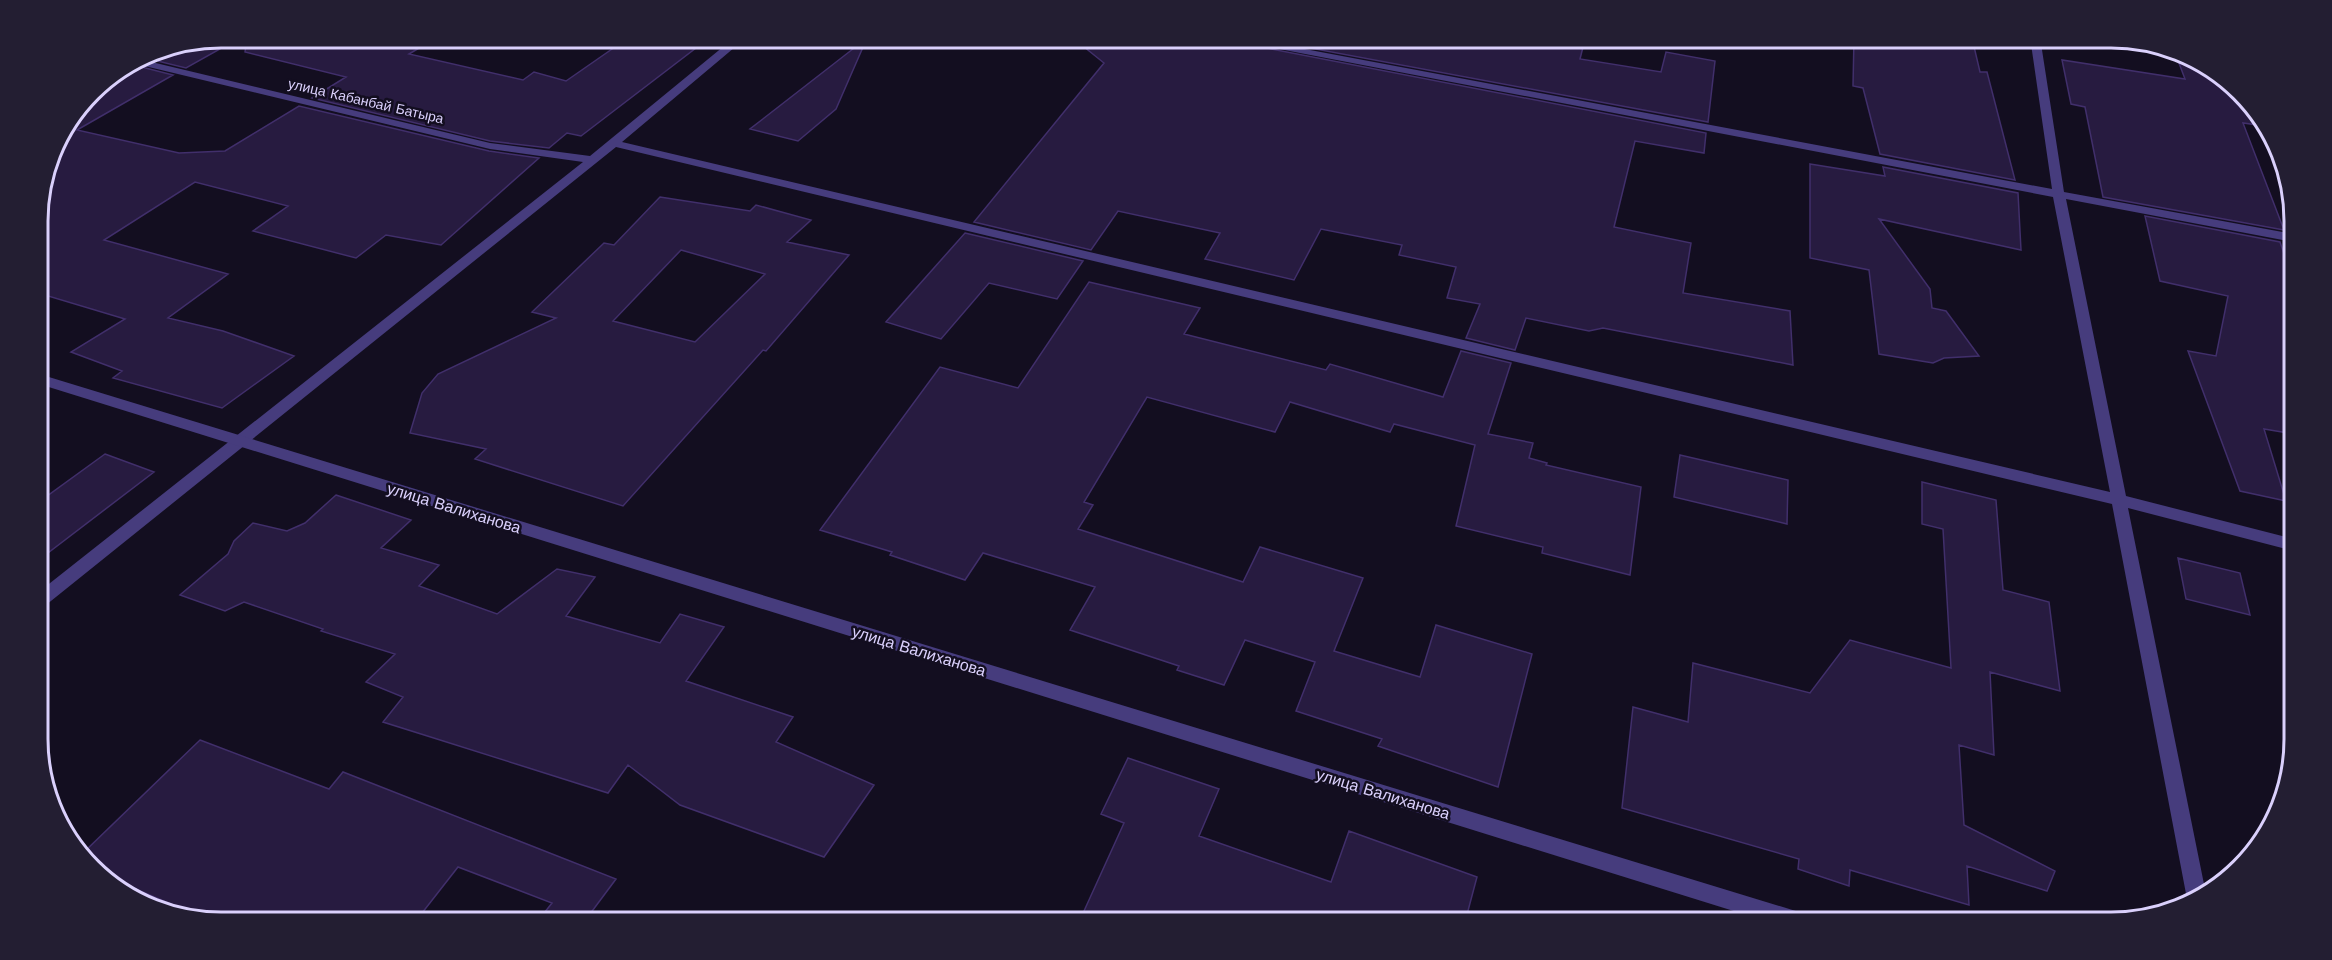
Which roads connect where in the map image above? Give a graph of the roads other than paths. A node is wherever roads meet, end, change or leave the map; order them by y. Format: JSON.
{"nodes":[{"id":1,"x":730,"y":48,"type":"edge"},
{"id":2,"x":1275,"y":48,"type":"edge"},
{"id":3,"x":2037,"y":48,"type":"edge"},
{"id":4,"x":148,"y":64,"type":"edge"},
{"id":5,"x":614,"y":143,"type":"junction"},
{"id":6,"x":592,"y":160,"type":"junction"},
{"id":7,"x":2059,"y":195,"type":"junction"},
{"id":8,"x":2284,"y":236,"type":"edge"},
{"id":9,"x":48,"y":382,"type":"edge"},
{"id":10,"x":238,"y":442,"type":"junction"},
{"id":11,"x":2119,"y":500,"type":"junction"},
{"id":12,"x":2284,"y":542,"type":"edge"},
{"id":13,"x":48,"y":594,"type":"edge"},
{"id":14,"x":2195,"y":890,"type":"edge"},
{"id":15,"x":1766,"y":912,"type":"edge"}],
"edges":[{"from":1,"to":5,"type":"street"},
{"from":2,"to":7,"type":"street"},
{"from":3,"to":7,"type":"street"},
{"from":4,"to":6,"type":"street","name":"улица Кабанбай Батыра"},
{"from":5,"to":6,"type":"street"},
{"from":5,"to":11,"type":"street"},
{"from":6,"to":10,"type":"street"},
{"from":7,"to":8,"type":"street"},
{"from":7,"to":11,"type":"street"},
{"from":9,"to":10,"type":"street","name":"улица Валиханова"},
{"from":10,"to":13,"type":"street"},
{"from":10,"to":15,"type":"street","name":"улица Валиханова"},
{"from":11,"to":12,"type":"street"},
{"from":11,"to":14,"type":"street"}]}
